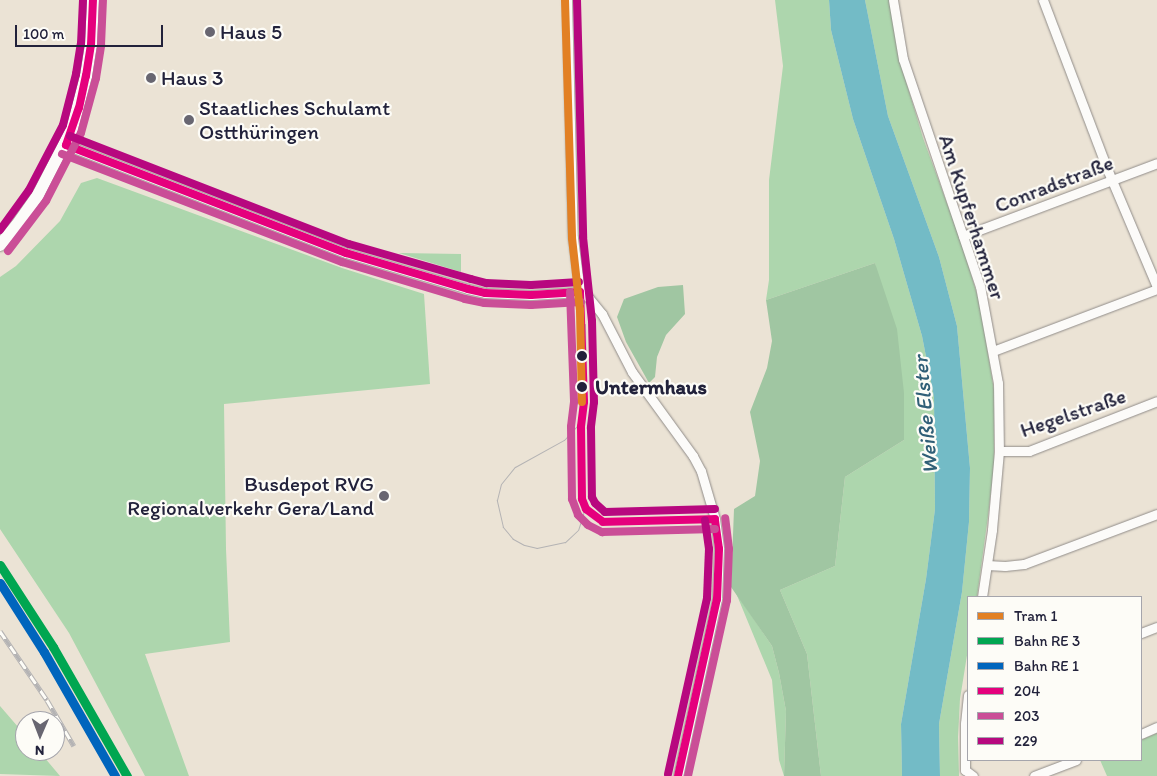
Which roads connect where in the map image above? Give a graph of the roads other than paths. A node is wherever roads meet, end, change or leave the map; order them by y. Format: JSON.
{"nodes":[{"id":1,"x":93,"y":0,"type":"edge"},
{"id":2,"x":567,"y":0,"type":"edge"},
{"id":3,"x":893,"y":0,"type":"edge"},
{"id":4,"x":1043,"y":0,"type":"edge"},
{"id":5,"x":66,"y":145,"type":"junction"},
{"id":6,"x":1157,"y":163,"type":"edge"},
{"id":7,"x":1112,"y":180,"type":"junction"},
{"id":8,"x":963,"y":236,"type":"junction"},
{"id":9,"x":0,"y":245,"type":"edge"},
{"id":10,"x":1157,"y":288,"type":"edge"},
{"id":11,"x":580,"y":292,"type":"junction"},
{"id":12,"x":993,"y":351,"type":"junction"},
{"id":13,"x":1157,"y":401,"type":"edge"},
{"id":14,"x":999,"y":451,"type":"junction"},
{"id":15,"x":1157,"y":514,"type":"edge"},
{"id":16,"x":987,"y":565,"type":"junction"},
{"id":17,"x":982,"y":596,"type":"edge"},
{"id":18,"x":1157,"y":627,"type":"edge"},
{"id":19,"x":1142,"y":633,"type":"edge"},
{"id":20,"x":967,"y":705,"type":"edge"},
{"id":21,"x":1157,"y":727,"type":"edge"},
{"id":22,"x":1142,"y":734,"type":"edge"},
{"id":23,"x":1073,"y":761,"type":"edge"},
{"id":24,"x":678,"y":776,"type":"edge"},
{"id":25,"x":973,"y":776,"type":"edge"},
{"id":26,"x":1034,"y":776,"type":"edge"}],
"edges":[{"from":1,"to":5,"type":"main road"},
{"from":2,"to":11,"type":"street"},
{"from":3,"to":8,"type":"street","name":"Am Kupferhammer"},
{"from":4,"to":7,"type":"street"},
{"from":5,"to":9,"type":"main road"},
{"from":5,"to":11,"type":"street"},
{"from":6,"to":7,"type":"street","name":"Conradstraße"},
{"from":7,"to":8,"type":"street","name":"Conradstraße"},
{"from":7,"to":10,"type":"street"},
{"from":8,"to":12,"type":"street","name":"Am Kupferhammer"},
{"from":10,"to":12,"type":"street"},
{"from":11,"to":24,"type":"street"},
{"from":12,"to":14,"type":"street","name":"Am Kupferhammer"},
{"from":13,"to":14,"type":"street","name":"Hegelstraße"},
{"from":14,"to":16,"type":"street","name":"Am Kupferhammer"},
{"from":15,"to":16,"type":"street"},
{"from":16,"to":17,"type":"street","name":"Am Kupferhammer"},
{"from":18,"to":19,"type":"street"},
{"from":20,"to":25,"type":"street"},
{"from":21,"to":22,"type":"street"},
{"from":23,"to":26,"type":"street"}]}
